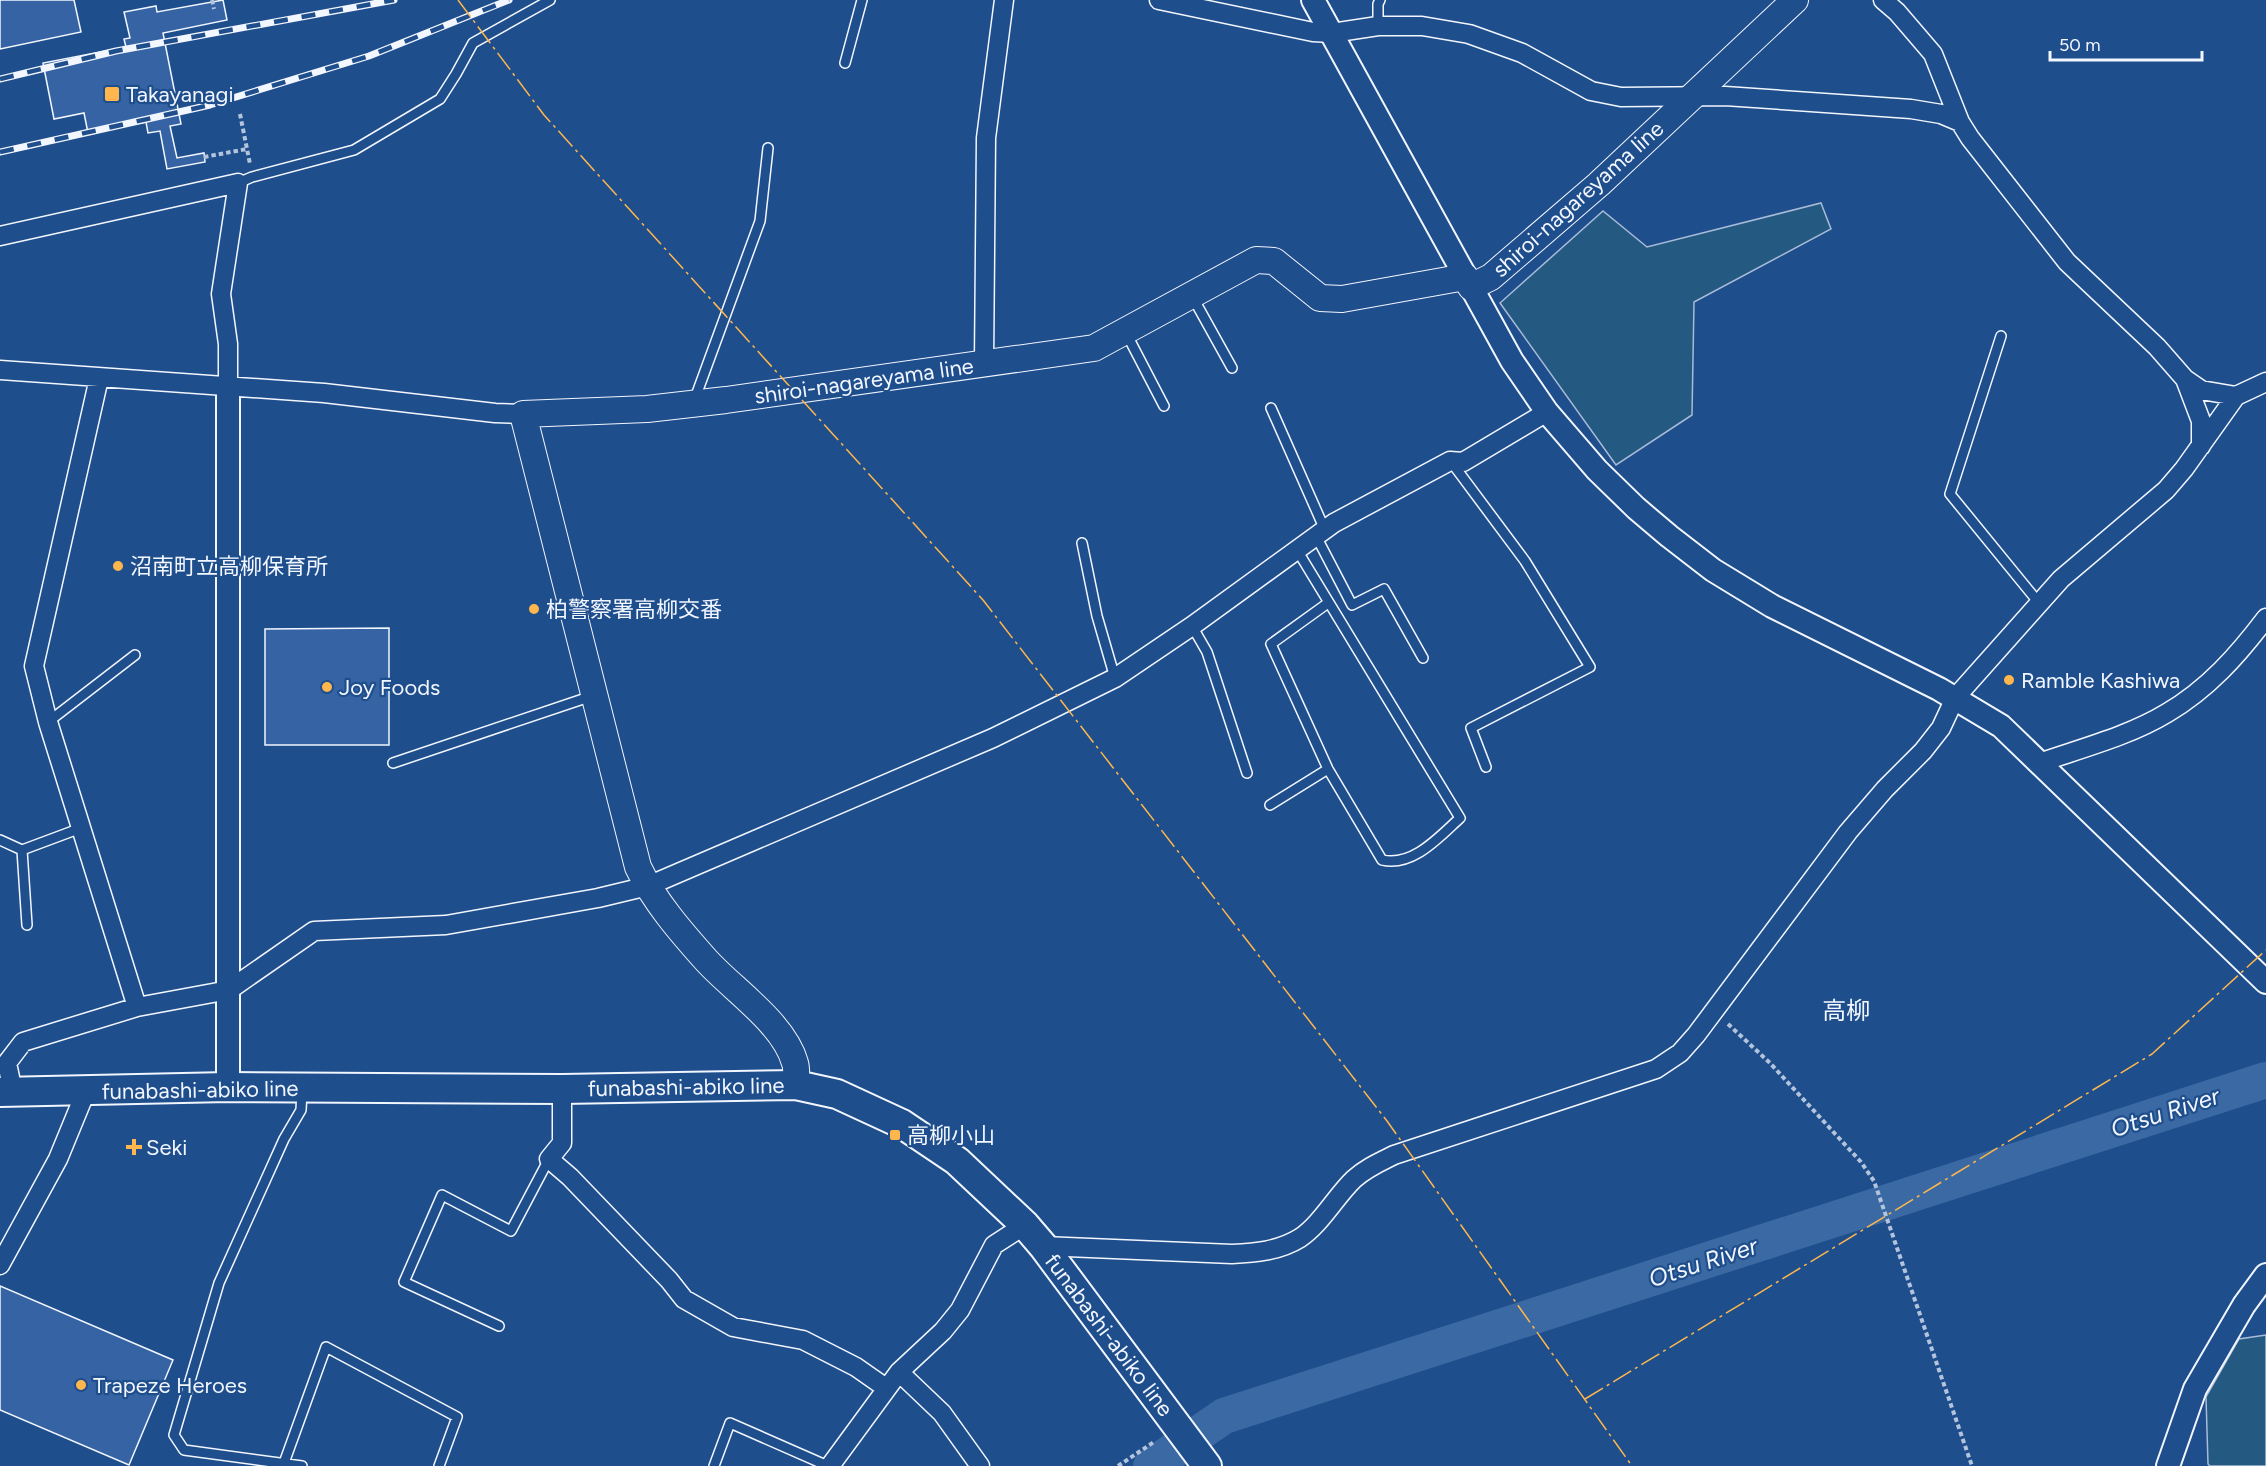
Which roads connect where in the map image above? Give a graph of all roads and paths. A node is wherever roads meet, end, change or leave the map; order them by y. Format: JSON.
{"nodes":[{"id":1,"x":212,"y":0,"type":"edge"},
{"id":2,"x":550,"y":0,"type":"edge"},
{"id":3,"x":862,"y":0,"type":"edge"},
{"id":4,"x":1004,"y":0,"type":"edge"},
{"id":5,"x":1159,"y":0,"type":"edge"},
{"id":6,"x":1314,"y":0,"type":"edge"},
{"id":7,"x":1380,"y":0,"type":"edge"},
{"id":8,"x":1795,"y":0,"type":"edge"},
{"id":9,"x":1883,"y":0,"type":"edge"},
{"id":10,"x":214,"y":9,"type":"dead end"},
{"id":11,"x":1378,"y":26,"type":"junction"},
{"id":12,"x":1332,"y":33,"type":"junction"},
{"id":13,"x":845,"y":63,"type":"dead end"},
{"id":14,"x":1690,"y":98,"type":"junction"},
{"id":15,"x":240,"y":114,"type":"dead end"},
{"id":16,"x":1960,"y":122,"type":"junction"},
{"id":17,"x":768,"y":148,"type":"dead end"},
{"id":18,"x":247,"y":149,"type":"junction"},
{"id":19,"x":204,"y":157,"type":"dead end"},
{"id":20,"x":245,"y":180,"type":"junction"},
{"id":21,"x":0,"y":236,"type":"edge"},
{"id":22,"x":1468,"y":282,"type":"junction"},
{"id":23,"x":1191,"y":293,"type":"junction"},
{"id":24,"x":1125,"y":331,"type":"junction"},
{"id":25,"x":2001,"y":336,"type":"dead end"},
{"id":26,"x":984,"y":364,"type":"junction"},
{"id":27,"x":1232,"y":368,"type":"dead end"},
{"id":28,"x":0,"y":370,"type":"edge"},
{"id":29,"x":99,"y":378,"type":"junction"},
{"id":30,"x":2184,"y":380,"type":"junction"},
{"id":31,"x":2266,"y":382,"type":"edge"},
{"id":32,"x":228,"y":388,"type":"junction"},
{"id":33,"x":2236,"y":396,"type":"junction"},
{"id":34,"x":693,"y":404,"type":"junction"},
{"id":35,"x":1164,"y":406,"type":"dead end"},
{"id":36,"x":1271,"y":408,"type":"dead end"},
{"id":37,"x":1547,"y":411,"type":"junction"},
{"id":38,"x":523,"y":414,"type":"junction"},
{"id":39,"x":2201,"y":446,"type":"junction"},
{"id":40,"x":1450,"y":461,"type":"junction"},
{"id":41,"x":1321,"y":533,"type":"junction"},
{"id":42,"x":1082,"y":543,"type":"dead end"},
{"id":43,"x":1297,"y":550,"type":"junction"},
{"id":44,"x":1328,"y":603,"type":"junction"},
{"id":45,"x":2039,"y":603,"type":"junction"},
{"id":46,"x":2266,"y":618,"type":"edge"},
{"id":47,"x":1192,"y":626,"type":"junction"},
{"id":48,"x":135,"y":655,"type":"dead end"},
{"id":49,"x":1423,"y":658,"type":"dead end"},
{"id":50,"x":1115,"y":678,"type":"junction"},
{"id":51,"x":594,"y":695,"type":"junction"},
{"id":52,"x":1955,"y":698,"type":"junction"},
{"id":53,"x":48,"y":722,"type":"junction"},
{"id":54,"x":393,"y":763,"type":"dead end"},
{"id":55,"x":2039,"y":763,"type":"junction"},
{"id":56,"x":1486,"y":767,"type":"dead end"},
{"id":57,"x":1328,"y":769,"type":"junction"},
{"id":58,"x":1247,"y":773,"type":"dead end"},
{"id":59,"x":1270,"y":805,"type":"dead end"},
{"id":60,"x":81,"y":828,"type":"junction"},
{"id":61,"x":0,"y":840,"type":"edge"},
{"id":62,"x":22,"y":850,"type":"junction"},
{"id":63,"x":648,"y":886,"type":"junction"},
{"id":64,"x":27,"y":925,"type":"dead end"},
{"id":65,"x":2266,"y":981,"type":"edge"},
{"id":66,"x":229,"y":990,"type":"junction"},
{"id":67,"x":137,"y":1007,"type":"junction"},
{"id":68,"x":1714,"y":1011,"type":"junction"},
{"id":69,"x":796,"y":1085,"type":"junction"},
{"id":70,"x":228,"y":1087,"type":"junction"},
{"id":71,"x":302,"y":1088,"type":"junction"},
{"id":72,"x":562,"y":1089,"type":"junction"},
{"id":73,"x":86,"y":1091,"type":"junction"},
{"id":74,"x":7,"y":1092,"type":"edge"},
{"id":75,"x":549,"y":1160,"type":"junction"},
{"id":76,"x":1034,"y":1236,"type":"junction"},
{"id":77,"x":0,"y":1265,"type":"edge"},
{"id":78,"x":2266,"y":1275,"type":"edge"},
{"id":79,"x":499,"y":1326,"type":"dead end"},
{"id":80,"x":899,"y":1372,"type":"junction"},
{"id":81,"x":886,"y":1388,"type":"junction"},
{"id":82,"x":1154,"y":1442,"type":"dead end"},
{"id":83,"x":284,"y":1464,"type":"junction"},
{"id":84,"x":302,"y":1466,"type":"edge"},
{"id":85,"x":439,"y":1466,"type":"edge"},
{"id":86,"x":714,"y":1466,"type":"edge"},
{"id":87,"x":829,"y":1466,"type":"edge"},
{"id":88,"x":980,"y":1466,"type":"edge"},
{"id":89,"x":1118,"y":1466,"type":"edge"},
{"id":90,"x":1207,"y":1466,"type":"edge"},
{"id":91,"x":1972,"y":1466,"type":"edge"},
{"id":92,"x":2168,"y":1466,"type":"edge"}],
"edges":[{"from":1,"to":10,"type":"path"},
{"from":2,"to":20,"type":"lane"},
{"from":3,"to":13,"type":"lane"},
{"from":4,"to":26,"type":"street"},
{"from":5,"to":12,"type":"street"},
{"from":6,"to":12,"type":"street"},
{"from":7,"to":11,"type":"lane"},
{"from":8,"to":14,"type":"main road","name":"shiroi-nagareyama line"},
{"from":9,"to":16,"type":"street"},
{"from":11,"to":12,"type":"street"},
{"from":11,"to":14,"type":"street"},
{"from":12,"to":22,"type":"street"},
{"from":14,"to":16,"type":"street"},
{"from":14,"to":22,"type":"main road","name":"shiroi-nagareyama line"},
{"from":15,"to":18,"type":"path"},
{"from":16,"to":30,"type":"street"},
{"from":17,"to":34,"type":"lane"},
{"from":18,"to":19,"type":"path"},
{"from":18,"to":20,"type":"path"},
{"from":20,"to":21,"type":"street"},
{"from":20,"to":32,"type":"street"},
{"from":22,"to":23,"type":"main road","name":"shiroi-nagareyama line"},
{"from":22,"to":37,"type":"street"},
{"from":23,"to":24,"type":"main road","name":"shiroi-nagareyama line"},
{"from":23,"to":27,"type":"lane"},
{"from":24,"to":26,"type":"main road","name":"shiroi-nagareyama line"},
{"from":24,"to":35,"type":"lane"},
{"from":25,"to":45,"type":"lane"},
{"from":26,"to":34,"type":"main road","name":"shiroi-nagareyama line"},
{"from":28,"to":29,"type":"street"},
{"from":29,"to":32,"type":"street"},
{"from":29,"to":53,"type":"street"},
{"from":30,"to":33,"type":"street"},
{"from":30,"to":39,"type":"street"},
{"from":31,"to":33,"type":"street"},
{"from":32,"to":38,"type":"street"},
{"from":32,"to":66,"type":"street"},
{"from":33,"to":39,"type":"street"},
{"from":34,"to":38,"type":"main road","name":"shiroi-nagareyama line"},
{"from":36,"to":41,"type":"lane"},
{"from":37,"to":40,"type":"street"},
{"from":37,"to":52,"type":"street"},
{"from":38,"to":51,"type":"main road"},
{"from":39,"to":45,"type":"street"},
{"from":40,"to":41,"type":"street"},
{"from":40,"to":56,"type":"lane"},
{"from":41,"to":43,"type":"street"},
{"from":41,"to":49,"type":"lane"},
{"from":42,"to":50,"type":"lane"},
{"from":43,"to":44,"type":"lane"},
{"from":43,"to":47,"type":"street"},
{"from":44,"to":57,"type":"lane"},
{"from":44,"to":57,"type":"lane"},
{"from":45,"to":52,"type":"street"},
{"from":46,"to":55,"type":"street"},
{"from":47,"to":50,"type":"street"},
{"from":47,"to":58,"type":"lane"},
{"from":48,"to":53,"type":"lane"},
{"from":50,"to":63,"type":"street"},
{"from":51,"to":54,"type":"lane"},
{"from":51,"to":63,"type":"main road"},
{"from":52,"to":55,"type":"street"},
{"from":52,"to":68,"type":"street"},
{"from":53,"to":60,"type":"street"},
{"from":55,"to":65,"type":"street"},
{"from":57,"to":59,"type":"lane"},
{"from":60,"to":62,"type":"lane"},
{"from":60,"to":67,"type":"street"},
{"from":61,"to":62,"type":"lane"},
{"from":62,"to":64,"type":"lane"},
{"from":63,"to":66,"type":"street"},
{"from":63,"to":69,"type":"main road"},
{"from":66,"to":67,"type":"street"},
{"from":66,"to":70,"type":"street"},
{"from":67,"to":74,"type":"street"},
{"from":68,"to":76,"type":"street"},
{"from":68,"to":91,"type":"path"},
{"from":69,"to":72,"type":"main road","name":"funabashi-abiko line"},
{"from":69,"to":76,"type":"main road","name":"funabashi-abiko line"},
{"from":70,"to":71,"type":"main road","name":"funabashi-abiko line"},
{"from":70,"to":73,"type":"main road","name":"funabashi-abiko line"},
{"from":71,"to":72,"type":"main road","name":"funabashi-abiko line"},
{"from":71,"to":83,"type":"lane"},
{"from":72,"to":75,"type":"street"},
{"from":73,"to":74,"type":"main road","name":"funabashi-abiko line"},
{"from":73,"to":77,"type":"street"},
{"from":75,"to":79,"type":"lane"},
{"from":75,"to":81,"type":"street"},
{"from":76,"to":80,"type":"street"},
{"from":76,"to":90,"type":"main road","name":"funabashi-abiko line"},
{"from":78,"to":92,"type":"street"},
{"from":80,"to":81,"type":"street"},
{"from":80,"to":88,"type":"street"},
{"from":81,"to":87,"type":"street"},
{"from":82,"to":89,"type":"path"},
{"from":83,"to":84,"type":"lane"},
{"from":83,"to":85,"type":"lane"},
{"from":86,"to":87,"type":"lane"}]}
